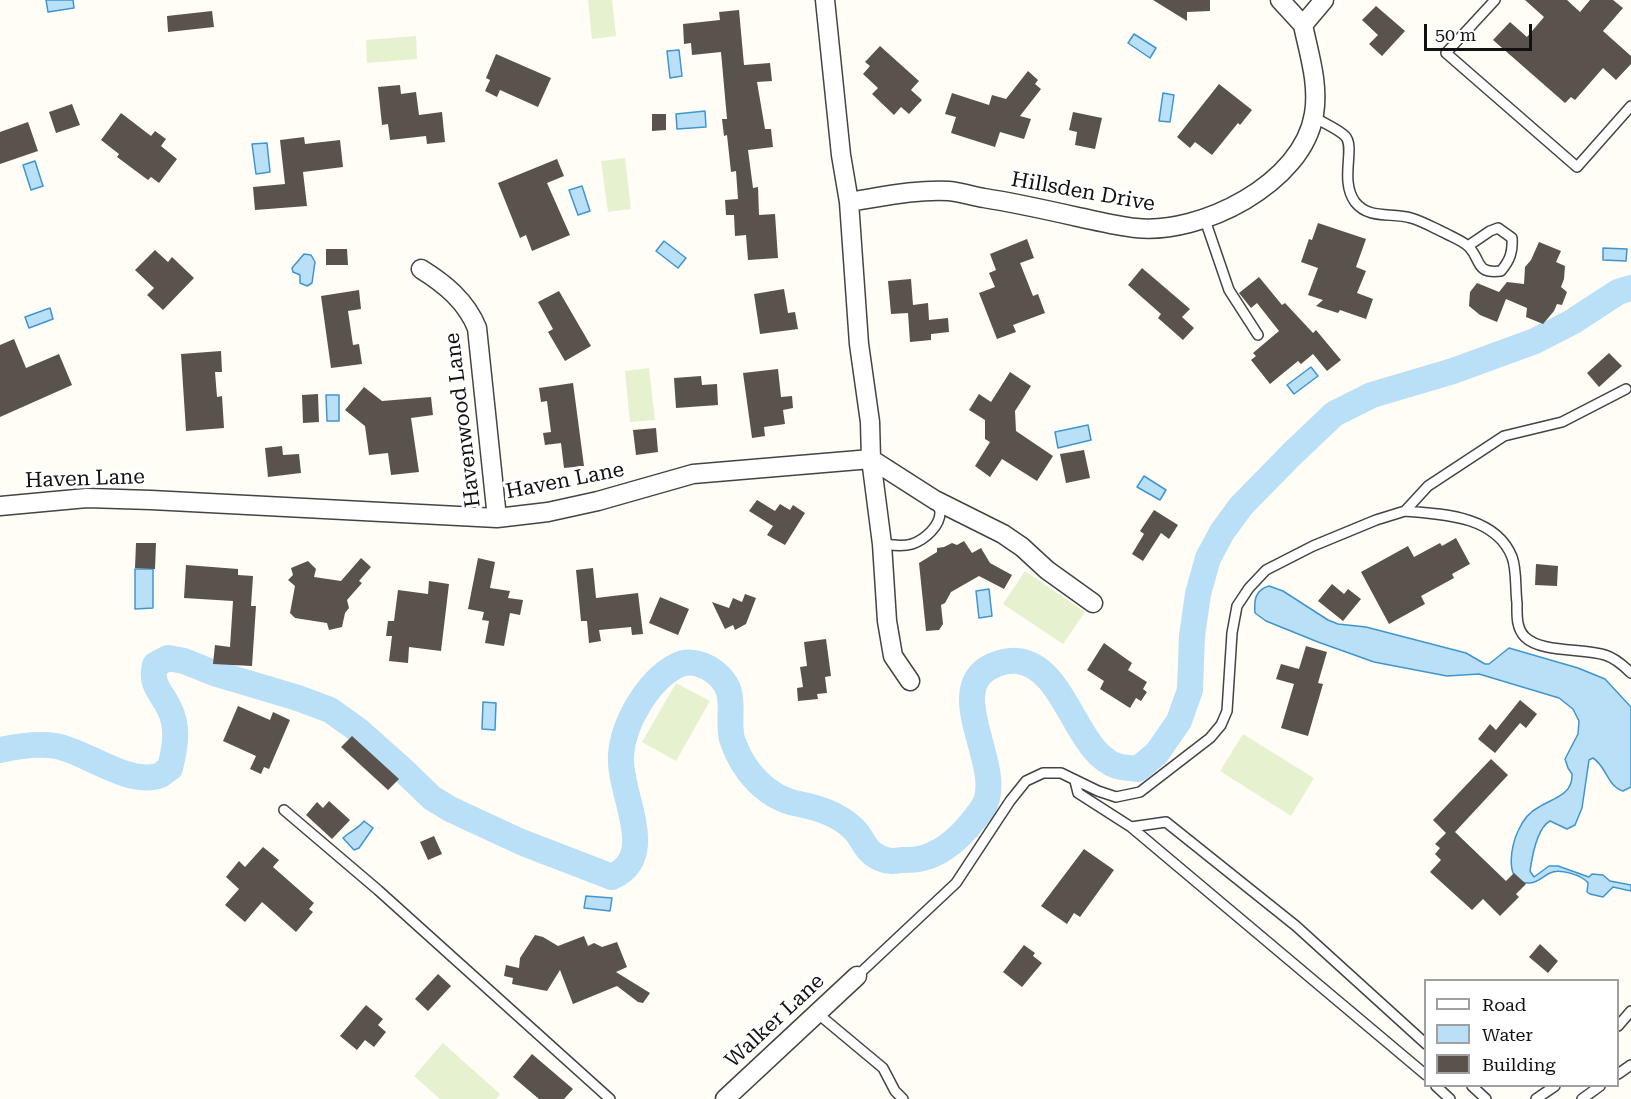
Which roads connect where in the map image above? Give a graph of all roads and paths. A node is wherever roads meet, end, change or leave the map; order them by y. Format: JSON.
{"nodes":[{"id":1,"x":825,"y":0,"type":"edge"},
{"id":2,"x":1280,"y":0,"type":"edge"},
{"id":3,"x":1324,"y":0,"type":"edge"},
{"id":4,"x":1495,"y":0,"type":"edge"},
{"id":5,"x":1302,"y":25,"type":"junction"},
{"id":6,"x":1631,"y":106,"type":"edge"},
{"id":7,"x":1314,"y":117,"type":"junction"},
{"id":8,"x":849,"y":202,"type":"junction"},
{"id":9,"x":1205,"y":220,"type":"junction"},
{"id":10,"x":1468,"y":246,"type":"junction"},
{"id":11,"x":421,"y":269,"type":"dead end"},
{"id":12,"x":1258,"y":334,"type":"dead end"},
{"id":13,"x":1626,"y":388,"type":"dead end"},
{"id":14,"x":871,"y":459,"type":"junction"},
{"id":15,"x":935,"y":500,"type":"junction"},
{"id":16,"x":0,"y":506,"type":"edge"},
{"id":17,"x":1405,"y":511,"type":"junction"},
{"id":18,"x":497,"y":518,"type":"junction"},
{"id":19,"x":882,"y":544,"type":"junction"},
{"id":20,"x":1093,"y":603,"type":"dead end"},
{"id":21,"x":1631,"y":673,"type":"edge"},
{"id":22,"x":910,"y":681,"type":"dead end"},
{"id":23,"x":1075,"y":780,"type":"junction"},
{"id":24,"x":284,"y":810,"type":"dead end"},
{"id":25,"x":1131,"y":827,"type":"junction"},
{"id":26,"x":857,"y":976,"type":"joint"},
{"id":27,"x":1631,"y":1011,"type":"edge"},
{"id":28,"x":817,"y":1013,"type":"junction"},
{"id":29,"x":1623,"y":1023,"type":"edge"},
{"id":30,"x":1424,"y":1043,"type":"edge"},
{"id":31,"x":1424,"y":1074,"type":"edge"},
{"id":32,"x":1437,"y":1087,"type":"edge"},
{"id":33,"x":1473,"y":1087,"type":"edge"},
{"id":34,"x":1554,"y":1087,"type":"edge"},
{"id":35,"x":1599,"y":1087,"type":"edge"},
{"id":36,"x":610,"y":1099,"type":"edge"},
{"id":37,"x":725,"y":1099,"type":"edge"},
{"id":38,"x":903,"y":1099,"type":"edge"},
{"id":39,"x":1450,"y":1099,"type":"edge"},
{"id":40,"x":1486,"y":1099,"type":"edge"},
{"id":41,"x":1536,"y":1099,"type":"edge"},
{"id":42,"x":1582,"y":1099,"type":"edge"}],
"edges":[{"from":1,"to":8,"type":"street"},
{"from":2,"to":5,"type":"street","name":"Hillsden Drive"},
{"from":3,"to":5,"type":"street"},
{"from":4,"to":6,"type":"lane"},
{"from":5,"to":7,"type":"street","name":"Hillsden Drive"},
{"from":7,"to":9,"type":"street","name":"Hillsden Drive"},
{"from":7,"to":10,"type":"lane"},
{"from":8,"to":9,"type":"street","name":"Hillsden Drive"},
{"from":8,"to":14,"type":"street"},
{"from":9,"to":12,"type":"lane"},
{"from":10,"to":10,"type":"lane"},
{"from":11,"to":18,"type":"street","name":"Havenwood Lane"},
{"from":13,"to":17,"type":"lane"},
{"from":14,"to":15,"type":"street"},
{"from":14,"to":18,"type":"street","name":"Haven Lane"},
{"from":14,"to":19,"type":"street"},
{"from":15,"to":19,"type":"lane"},
{"from":15,"to":20,"type":"street"},
{"from":16,"to":18,"type":"street","name":"Haven Lane"},
{"from":17,"to":21,"type":"lane"},
{"from":17,"to":23,"type":"lane"},
{"from":19,"to":22,"type":"street"},
{"from":23,"to":25,"type":"lane"},
{"from":23,"to":26,"type":"lane"},
{"from":24,"to":36,"type":"lane"},
{"from":25,"to":30,"type":"lane"},
{"from":25,"to":31,"type":"lane"},
{"from":26,"to":28,"type":"street","name":"Walker Lane"},
{"from":27,"to":29,"type":"lane"},
{"from":28,"to":37,"type":"street","name":"Walker Lane"},
{"from":28,"to":38,"type":"lane"},
{"from":32,"to":39,"type":"lane"},
{"from":33,"to":40,"type":"lane"},
{"from":34,"to":41,"type":"lane"},
{"from":35,"to":42,"type":"lane"}]}
